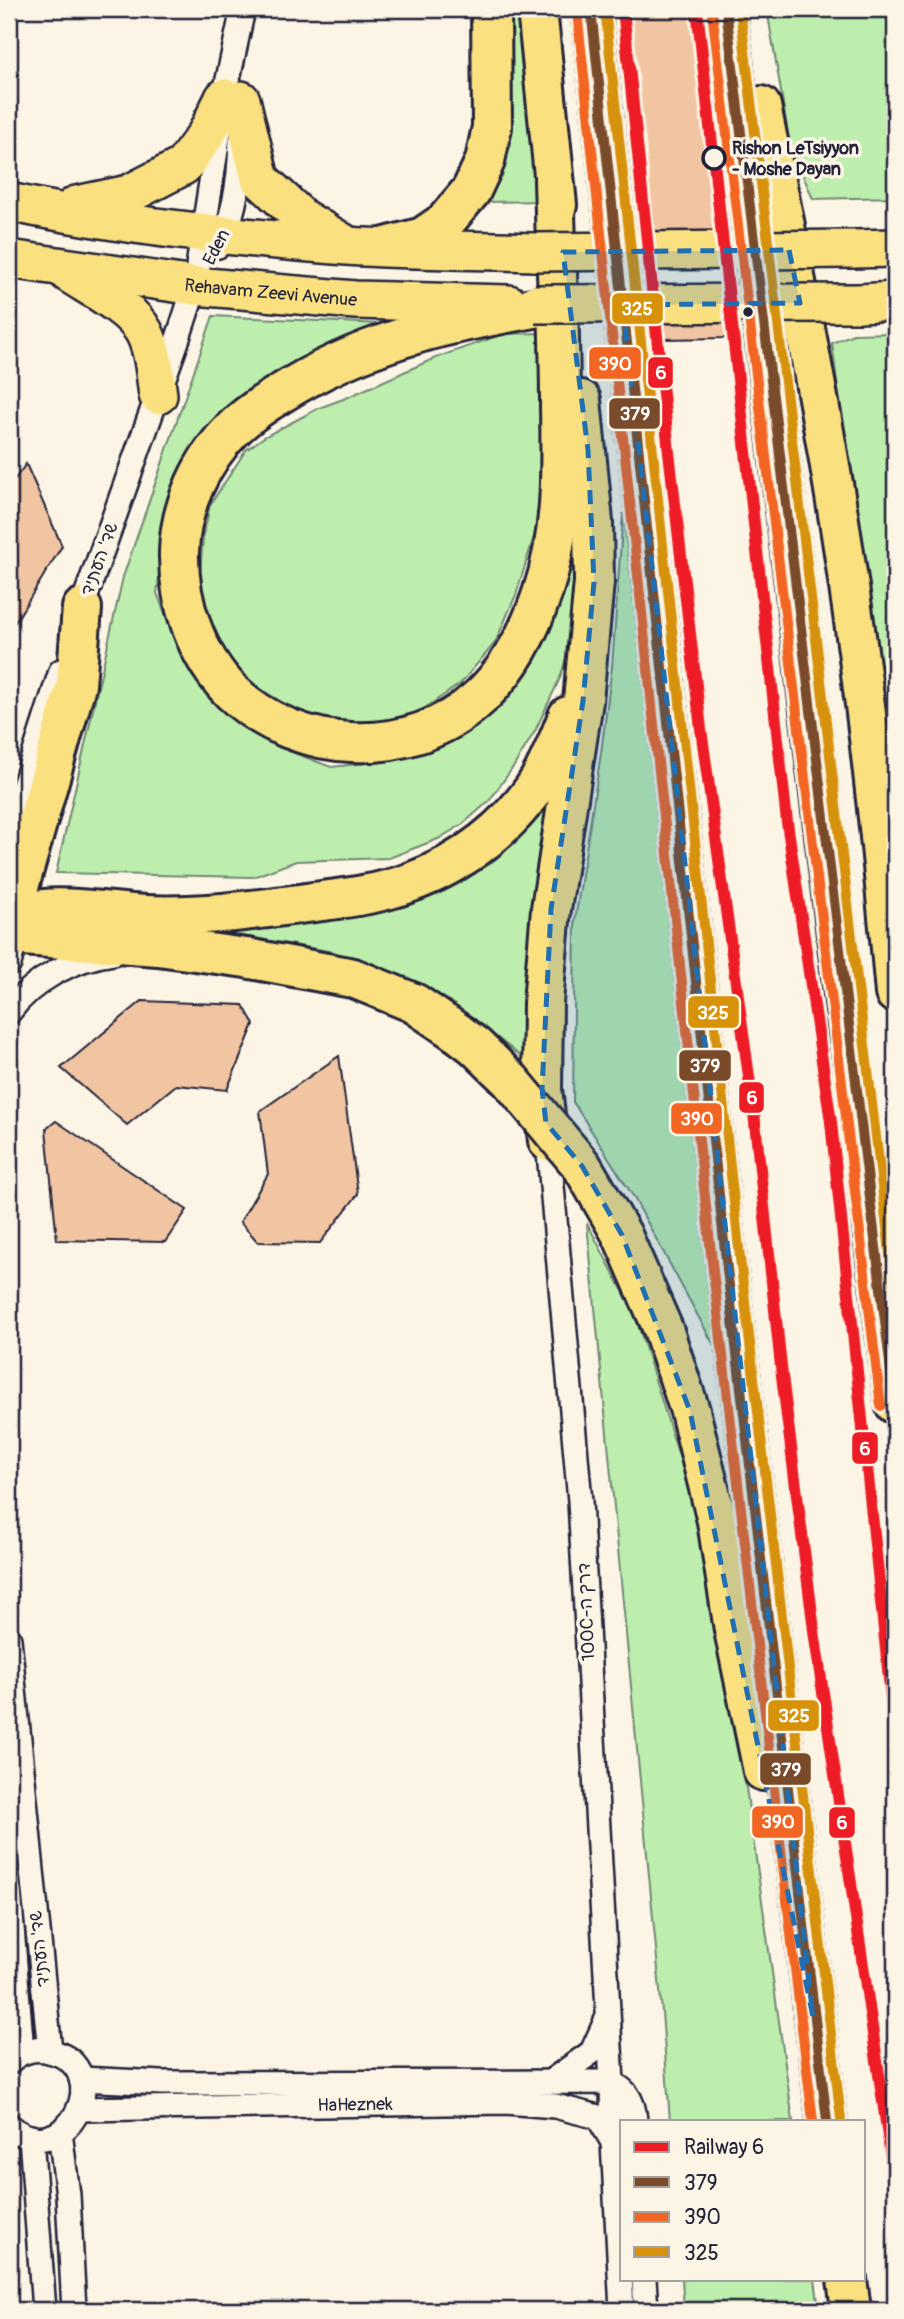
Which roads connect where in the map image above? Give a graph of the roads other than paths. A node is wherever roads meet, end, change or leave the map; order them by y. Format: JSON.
{"nodes":[{"id":1,"x":491,"y":9,"type":"edge"},
{"id":2,"x":537,"y":9,"type":"edge"},
{"id":3,"x":591,"y":9,"type":"edge"},
{"id":4,"x":726,"y":9,"type":"edge"},
{"id":5,"x":742,"y":9,"type":"edge"},
{"id":6,"x":242,"y":14,"type":"edge"},
{"id":7,"x":232,"y":99,"type":"junction"},
{"id":8,"x":554,"y":180,"type":"junction"},
{"id":9,"x":9,"y":202,"type":"edge"},
{"id":10,"x":47,"y":210,"type":"junction"},
{"id":11,"x":214,"y":233,"type":"junction"},
{"id":12,"x":367,"y":246,"type":"junction"},
{"id":13,"x":895,"y":248,"type":"edge"},
{"id":14,"x":534,"y":252,"type":"junction"},
{"id":15,"x":9,"y":259,"type":"edge"},
{"id":16,"x":58,"y":266,"type":"junction"},
{"id":17,"x":195,"y":286,"type":"junction"},
{"id":18,"x":895,"y":301,"type":"edge"},
{"id":19,"x":542,"y":305,"type":"junction"},
{"id":20,"x":158,"y":396,"type":"junction"},
{"id":21,"x":82,"y":608,"type":"junction"},
{"id":22,"x":587,"y":664,"type":"junction"},
{"id":23,"x":33,"y":757,"type":"junction"},
{"id":24,"x":9,"y":796,"type":"edge"},
{"id":25,"x":9,"y":833,"type":"edge"},
{"id":26,"x":13,"y":921,"type":"edge"},
{"id":27,"x":158,"y":946,"type":"junction"},
{"id":28,"x":895,"y":993,"type":"edge"},
{"id":29,"x":9,"y":1012,"type":"edge"},
{"id":30,"x":548,"y":1141,"type":"joint"},
{"id":31,"x":895,"y":1404,"type":"edge"},
{"id":32,"x":9,"y":1639,"type":"edge"},
{"id":33,"x":9,"y":1890,"type":"edge"},
{"id":34,"x":609,"y":2015,"type":"junction"},
{"id":35,"x":813,"y":2017,"type":"junction"},
{"id":36,"x":50,"y":2051,"type":"junction"},
{"id":37,"x":15,"y":2057,"type":"edge"},
{"id":38,"x":81,"y":2079,"type":"junction"},
{"id":39,"x":550,"y":2082,"type":"junction"},
{"id":40,"x":612,"y":2083,"type":"junction"},
{"id":41,"x":80,"y":2109,"type":"junction"},
{"id":42,"x":635,"y":2120,"type":"edge"},
{"id":43,"x":827,"y":2120,"type":"edge"},
{"id":44,"x":9,"y":2125,"type":"edge"},
{"id":45,"x":61,"y":2132,"type":"junction"},
{"id":46,"x":31,"y":2137,"type":"junction"},
{"id":47,"x":613,"y":2142,"type":"junction"},
{"id":48,"x":620,"y":2273,"type":"edge"},
{"id":49,"x":620,"y":2280,"type":"edge"},
{"id":50,"x":644,"y":2280,"type":"edge"},
{"id":51,"x":847,"y":2280,"type":"edge"},
{"id":52,"x":44,"y":2310,"type":"edge"},
{"id":53,"x":74,"y":2310,"type":"edge"},
{"id":54,"x":622,"y":2310,"type":"edge"},
{"id":55,"x":646,"y":2310,"type":"edge"},
{"id":56,"x":851,"y":2310,"type":"edge"}],
"edges":[{"from":1,"to":12,"type":"highway"},
{"from":2,"to":8,"type":"highway"},
{"from":3,"to":35,"type":"highway"},
{"from":4,"to":31,"type":"highway"},
{"from":5,"to":28,"type":"highway"},
{"from":6,"to":7,"type":"street","name":"Eden"},
{"from":7,"to":10,"type":"main road"},
{"from":7,"to":11,"type":"street","name":"Eden"},
{"from":7,"to":12,"type":"main road"},
{"from":8,"to":19,"type":"highway"},
{"from":8,"to":22,"type":"highway"},
{"from":9,"to":10,"type":"main road"},
{"from":10,"to":11,"type":"main road"},
{"from":11,"to":12,"type":"main road"},
{"from":11,"to":17,"type":"street","name":"Eden"},
{"from":12,"to":14,"type":"main road"},
{"from":13,"to":14,"type":"main road","bridge":true},
{"from":14,"to":17,"type":"main road"},
{"from":15,"to":16,"type":"main road","name":"Rehavam Zeevi Avenue"},
{"from":16,"to":17,"type":"main road","name":"Rehavam Zeevi Avenue"},
{"from":16,"to":20,"type":"main road"},
{"from":17,"to":19,"type":"main road","name":"Rehavam Zeevi Avenue"},
{"from":17,"to":20,"type":"street","name":"שד' העתיד"},
{"from":18,"to":19,"type":"main road","name":"Rehavam Zeevi Avenue","bridge":true},
{"from":20,"to":21,"type":"street","name":"שד' העתיד"},
{"from":21,"to":23,"type":"street","name":"שד' העתיד"},
{"from":21,"to":26,"type":"highway"},
{"from":22,"to":26,"type":"highway"},
{"from":22,"to":30,"type":"highway"},
{"from":23,"to":24,"type":"street"},
{"from":23,"to":25,"type":"street","name":"שד' העתיד"},
{"from":26,"to":27,"type":"highway"},
{"from":27,"to":29,"type":"street"},
{"from":27,"to":35,"type":"highway","bridge":true},
{"from":30,"to":34,"type":"street","name":"דרך ה-1000"},
{"from":32,"to":36,"type":"street","name":"שד' העתיד"},
{"from":33,"to":37,"type":"street","name":"שד' העתיד"},
{"from":34,"to":39,"type":"street"},
{"from":34,"to":40,"type":"street","name":"דרך ה-1000"},
{"from":35,"to":43,"type":"highway"},
{"from":36,"to":37,"type":"street"},
{"from":36,"to":38,"type":"street"},
{"from":38,"to":39,"type":"street","name":"HaHeznek"},
{"from":38,"to":41,"type":"street"},
{"from":39,"to":40,"type":"street","name":"HaHeznek"},
{"from":40,"to":42,"type":"street"},
{"from":40,"to":47,"type":"street","name":"דרך ה-1000"},
{"from":41,"to":45,"type":"street"},
{"from":41,"to":47,"type":"street","name":"HaHeznek"},
{"from":44,"to":46,"type":"street"},
{"from":45,"to":46,"type":"street"},
{"from":45,"to":53,"type":"street"},
{"from":46,"to":52,"type":"street"},
{"from":47,"to":48,"type":"street","name":"דרך ה-1000"},
{"from":49,"to":54,"type":"street","name":"דרך ה-1000"},
{"from":50,"to":55,"type":"street"},
{"from":51,"to":56,"type":"highway"}]}
